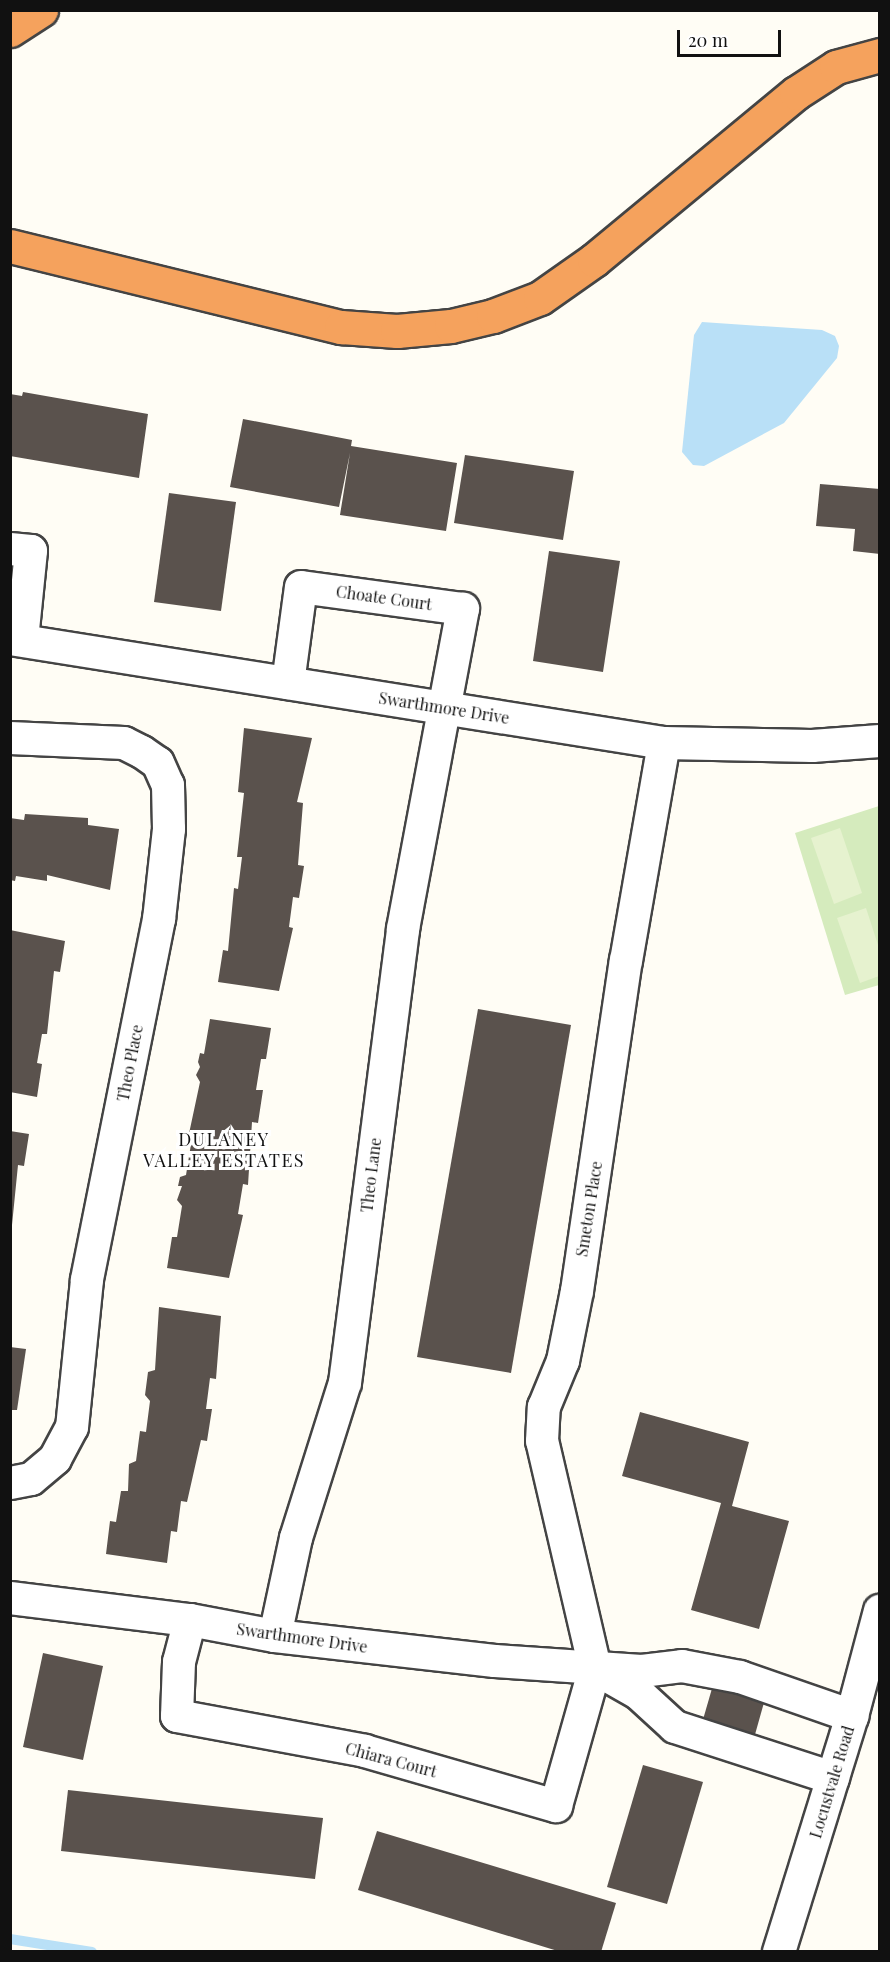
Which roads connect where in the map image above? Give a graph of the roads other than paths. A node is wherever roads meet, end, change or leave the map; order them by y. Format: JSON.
{"nodes":[{"id":1,"x":41,"y":10,"type":"edge"},
{"id":2,"x":10,"y":30,"type":"edge"},
{"id":3,"x":879,"y":55,"type":"edge"},
{"id":4,"x":10,"y":246,"type":"edge"},
{"id":5,"x":10,"y":549,"type":"edge"},
{"id":6,"x":16,"y":639,"type":"edge"},
{"id":7,"x":288,"y":683,"type":"junction"},
{"id":8,"x":442,"y":708,"type":"junction"},
{"id":9,"x":10,"y":738,"type":"edge"},
{"id":10,"x":879,"y":741,"type":"edge"},
{"id":11,"x":664,"y":744,"type":"junction"},
{"id":12,"x":10,"y":1483,"type":"edge"},
{"id":13,"x":10,"y":1598,"type":"edge"},
{"id":14,"x":879,"y":1611,"type":"edge"},
{"id":15,"x":190,"y":1620,"type":"junction"},
{"id":16,"x":275,"y":1636,"type":"junction"},
{"id":17,"x":595,"y":1668,"type":"junction"},
{"id":18,"x":852,"y":1716,"type":"junction"},
{"id":19,"x":833,"y":1778,"type":"junction"},
{"id":20,"x":779,"y":1952,"type":"edge"}],
"edges":[{"from":1,"to":2,"type":"highway"},
{"from":3,"to":4,"type":"highway"},
{"from":5,"to":6,"type":"street"},
{"from":6,"to":7,"type":"street","name":"Swarthmore Drive"},
{"from":7,"to":8,"type":"street","name":"Swarthmore Drive"},
{"from":7,"to":8,"type":"street","name":"Choate Court"},
{"from":8,"to":11,"type":"street","name":"Swarthmore Drive"},
{"from":8,"to":16,"type":"street","name":"Theo Lane"},
{"from":9,"to":12,"type":"street","name":"Theo Place"},
{"from":10,"to":11,"type":"street","name":"Swarthmore Drive"},
{"from":11,"to":17,"type":"street","name":"Smeton Place"},
{"from":13,"to":15,"type":"street","name":"Swarthmore Drive"},
{"from":14,"to":18,"type":"street","name":"Locustvale Road"},
{"from":15,"to":16,"type":"street","name":"Swarthmore Drive"},
{"from":15,"to":17,"type":"street","name":"Chiara Court"},
{"from":16,"to":17,"type":"street","name":"Swarthmore Drive"},
{"from":17,"to":18,"type":"street","name":"Swarthmore Drive"},
{"from":17,"to":19,"type":"street","name":"Swarthmore Drive"},
{"from":18,"to":19,"type":"street","name":"Locustvale Road"},
{"from":19,"to":20,"type":"street","name":"Locustvale Road"}]}
